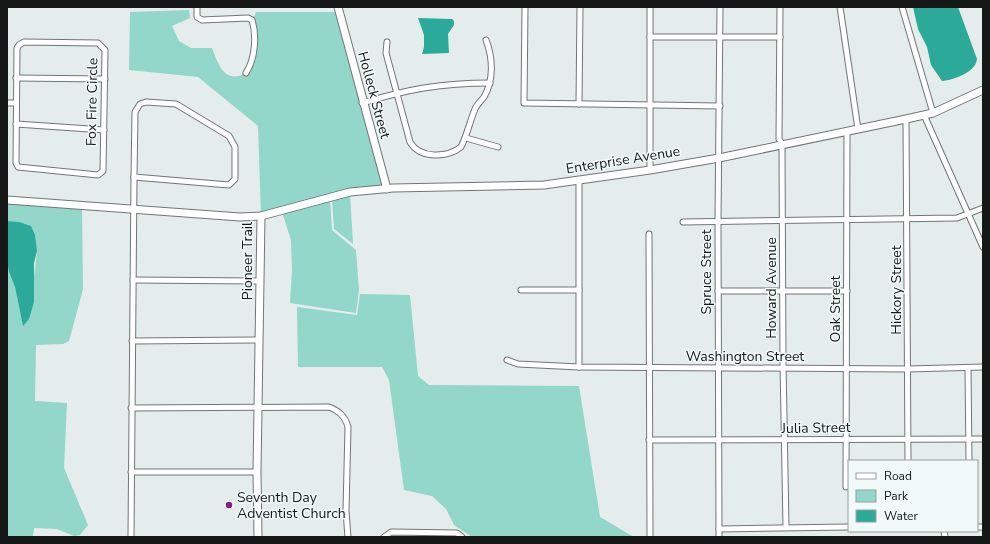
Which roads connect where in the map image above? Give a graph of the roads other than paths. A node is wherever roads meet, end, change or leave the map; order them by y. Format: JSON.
{"nodes":[{"id":1,"x":197,"y":7,"type":"edge"},
{"id":2,"x":338,"y":7,"type":"edge"},
{"id":3,"x":525,"y":7,"type":"edge"},
{"id":4,"x":580,"y":7,"type":"edge"},
{"id":5,"x":650,"y":7,"type":"edge"},
{"id":6,"x":720,"y":7,"type":"edge"},
{"id":7,"x":780,"y":7,"type":"edge"},
{"id":8,"x":840,"y":7,"type":"edge"},
{"id":9,"x":902,"y":7,"type":"edge"},
{"id":10,"x":720,"y":36,"type":"junction"},
{"id":11,"x":650,"y":37,"type":"junction"},
{"id":12,"x":780,"y":37,"type":"junction"},
{"id":13,"x":486,"y":40,"type":"dead end"},
{"id":14,"x":387,"y":42,"type":"dead end"},
{"id":15,"x":246,"y":73,"type":"dead end"},
{"id":16,"x":16,"y":78,"type":"junction"},
{"id":17,"x":105,"y":79,"type":"junction"},
{"id":18,"x":490,"y":83,"type":"junction"},
{"id":19,"x":983,"y":90,"type":"edge"},
{"id":20,"x":396,"y":93,"type":"junction"},
{"id":21,"x":7,"y":103,"type":"edge"},
{"id":22,"x":16,"y":103,"type":"junction"},
{"id":23,"x":362,"y":103,"type":"junction"},
{"id":24,"x":579,"y":104,"type":"junction"},
{"id":25,"x":650,"y":106,"type":"junction"},
{"id":26,"x":720,"y":106,"type":"junction"},
{"id":27,"x":933,"y":113,"type":"junction"},
{"id":28,"x":924,"y":116,"type":"junction"},
{"id":29,"x":906,"y":119,"type":"junction"},
{"id":30,"x":16,"y":124,"type":"junction"},
{"id":31,"x":858,"y":129,"type":"junction"},
{"id":32,"x":104,"y":130,"type":"junction"},
{"id":33,"x":847,"y":131,"type":"junction"},
{"id":34,"x":466,"y":138,"type":"junction"},
{"id":35,"x":782,"y":144,"type":"junction"},
{"id":36,"x":498,"y":147,"type":"dead end"},
{"id":37,"x":719,"y":158,"type":"junction"},
{"id":38,"x":650,"y":170,"type":"junction"},
{"id":39,"x":134,"y":177,"type":"junction"},
{"id":40,"x":579,"y":180,"type":"junction"},
{"id":41,"x":387,"y":189,"type":"junction"},
{"id":42,"x":7,"y":200,"type":"edge"},
{"id":43,"x":983,"y":208,"type":"edge"},
{"id":44,"x":134,"y":209,"type":"junction"},
{"id":45,"x":969,"y":215,"type":"junction"},
{"id":46,"x":261,"y":216,"type":"junction"},
{"id":47,"x":847,"y":220,"type":"junction"},
{"id":48,"x":908,"y":220,"type":"junction"},
{"id":49,"x":783,"y":221,"type":"junction"},
{"id":50,"x":683,"y":222,"type":"dead end"},
{"id":51,"x":718,"y":222,"type":"junction"},
{"id":52,"x":649,"y":234,"type":"dead end"},
{"id":53,"x":983,"y":247,"type":"edge"},
{"id":54,"x":133,"y":280,"type":"junction"},
{"id":55,"x":260,"y":281,"type":"junction"},
{"id":56,"x":521,"y":290,"type":"dead end"},
{"id":57,"x":579,"y":290,"type":"junction"},
{"id":58,"x":718,"y":291,"type":"junction"},
{"id":59,"x":783,"y":291,"type":"junction"},
{"id":60,"x":847,"y":291,"type":"junction"},
{"id":61,"x":259,"y":340,"type":"junction"},
{"id":62,"x":132,"y":341,"type":"junction"},
{"id":63,"x":507,"y":360,"type":"dead end"},
{"id":64,"x":579,"y":367,"type":"junction"},
{"id":65,"x":983,"y":367,"type":"edge"},
{"id":66,"x":650,"y":368,"type":"junction"},
{"id":67,"x":718,"y":368,"type":"junction"},
{"id":68,"x":785,"y":368,"type":"junction"},
{"id":69,"x":846,"y":368,"type":"junction"},
{"id":70,"x":968,"y":368,"type":"junction"},
{"id":71,"x":907,"y":369,"type":"junction"},
{"id":72,"x":132,"y":408,"type":"junction"},
{"id":73,"x":258,"y":408,"type":"junction"},
{"id":74,"x":846,"y":439,"type":"junction"},
{"id":75,"x":908,"y":439,"type":"junction"},
{"id":76,"x":969,"y":439,"type":"junction"},
{"id":77,"x":983,"y":439,"type":"edge"},
{"id":78,"x":649,"y":440,"type":"junction"},
{"id":79,"x":719,"y":440,"type":"junction"},
{"id":80,"x":786,"y":440,"type":"junction"},
{"id":81,"x":908,"y":460,"type":"edge"},
{"id":82,"x":969,"y":460,"type":"edge"},
{"id":83,"x":131,"y":472,"type":"junction"},
{"id":84,"x":257,"y":472,"type":"junction"},
{"id":85,"x":846,"y":487,"type":"dead end"},
{"id":86,"x":786,"y":527,"type":"junction"},
{"id":87,"x":848,"y":527,"type":"edge"},
{"id":88,"x":719,"y":529,"type":"junction"},
{"id":89,"x":385,"y":536,"type":"edge"},
{"id":90,"x":461,"y":536,"type":"edge"},
{"id":91,"x":131,"y":537,"type":"edge"},
{"id":92,"x":258,"y":537,"type":"edge"},
{"id":93,"x":348,"y":537,"type":"edge"},
{"id":94,"x":650,"y":537,"type":"edge"},
{"id":95,"x":719,"y":537,"type":"edge"}],
"edges":[{"from":1,"to":15,"type":"street"},
{"from":2,"to":23,"type":"street","name":"Holleck Street"},
{"from":3,"to":24,"type":"street"},
{"from":4,"to":24,"type":"street"},
{"from":5,"to":11,"type":"street"},
{"from":6,"to":10,"type":"street","name":"Spruce Street"},
{"from":7,"to":12,"type":"street","name":"Howard Avenue"},
{"from":8,"to":31,"type":"street"},
{"from":9,"to":27,"type":"street"},
{"from":10,"to":11,"type":"street"},
{"from":10,"to":12,"type":"street"},
{"from":10,"to":26,"type":"street","name":"Spruce Street"},
{"from":11,"to":25,"type":"street"},
{"from":12,"to":35,"type":"street","name":"Howard Avenue"},
{"from":13,"to":18,"type":"street"},
{"from":14,"to":20,"type":"street"},
{"from":16,"to":17,"type":"street"},
{"from":16,"to":17,"type":"street","name":"Fox Fire Circle"},
{"from":16,"to":22,"type":"street","name":"Fox Fire Circle"},
{"from":17,"to":32,"type":"street","name":"Fox Fire Circle"},
{"from":18,"to":20,"type":"street"},
{"from":18,"to":34,"type":"street"},
{"from":19,"to":27,"type":"street","name":"Enterprise Avenue"},
{"from":20,"to":23,"type":"street"},
{"from":20,"to":34,"type":"street"},
{"from":21,"to":22,"type":"street"},
{"from":22,"to":30,"type":"street","name":"Fox Fire Circle"},
{"from":23,"to":41,"type":"street","name":"Holleck Street"},
{"from":24,"to":25,"type":"street"},
{"from":25,"to":26,"type":"street"},
{"from":25,"to":38,"type":"street"},
{"from":26,"to":37,"type":"street","name":"Spruce Street"},
{"from":27,"to":28,"type":"street","name":"Enterprise Avenue"},
{"from":28,"to":29,"type":"street","name":"Enterprise Avenue"},
{"from":28,"to":45,"type":"street"},
{"from":29,"to":31,"type":"street","name":"Enterprise Avenue"},
{"from":29,"to":48,"type":"street","name":"Hickory Street"},
{"from":30,"to":32,"type":"street"},
{"from":30,"to":32,"type":"street","name":"Fox Fire Circle"},
{"from":31,"to":33,"type":"street","name":"Enterprise Avenue"},
{"from":33,"to":35,"type":"street","name":"Enterprise Avenue"},
{"from":33,"to":47,"type":"street","name":"Oak Street"},
{"from":34,"to":36,"type":"street"},
{"from":35,"to":37,"type":"street","name":"Enterprise Avenue"},
{"from":35,"to":49,"type":"street","name":"Howard Avenue"},
{"from":37,"to":38,"type":"street","name":"Enterprise Avenue"},
{"from":37,"to":51,"type":"street","name":"Spruce Street"},
{"from":38,"to":40,"type":"street","name":"Enterprise Avenue"},
{"from":39,"to":39,"type":"street"},
{"from":39,"to":44,"type":"street"},
{"from":40,"to":41,"type":"street","name":"Enterprise Avenue"},
{"from":40,"to":57,"type":"street"},
{"from":41,"to":46,"type":"street","name":"Enterprise Avenue"},
{"from":42,"to":44,"type":"street","name":"Pioneer Trail"},
{"from":43,"to":45,"type":"street"},
{"from":44,"to":46,"type":"street","name":"Pioneer Trail"},
{"from":44,"to":54,"type":"street"},
{"from":45,"to":48,"type":"street"},
{"from":45,"to":53,"type":"street"},
{"from":46,"to":55,"type":"street","name":"Pioneer Trail"},
{"from":47,"to":48,"type":"street"},
{"from":47,"to":49,"type":"street"},
{"from":47,"to":60,"type":"street","name":"Oak Street"},
{"from":48,"to":71,"type":"street","name":"Hickory Street"},
{"from":49,"to":51,"type":"street"},
{"from":49,"to":59,"type":"street","name":"Howard Avenue"},
{"from":50,"to":51,"type":"street"},
{"from":51,"to":58,"type":"street","name":"Spruce Street"},
{"from":52,"to":66,"type":"street"},
{"from":54,"to":55,"type":"street"},
{"from":54,"to":62,"type":"street"},
{"from":55,"to":61,"type":"street","name":"Pioneer Trail"},
{"from":56,"to":57,"type":"street"},
{"from":57,"to":64,"type":"street"},
{"from":58,"to":59,"type":"street"},
{"from":58,"to":67,"type":"street","name":"Spruce Street"},
{"from":59,"to":60,"type":"street"},
{"from":59,"to":68,"type":"street","name":"Howard Avenue"},
{"from":60,"to":69,"type":"street","name":"Oak Street"},
{"from":61,"to":62,"type":"street"},
{"from":61,"to":73,"type":"street","name":"Pioneer Trail"},
{"from":62,"to":72,"type":"street"},
{"from":63,"to":64,"type":"street","name":"Washington Street"},
{"from":64,"to":66,"type":"street","name":"Washington Street"},
{"from":65,"to":70,"type":"street","name":"Washington Street"},
{"from":66,"to":67,"type":"street","name":"Washington Street"},
{"from":66,"to":78,"type":"street"},
{"from":67,"to":68,"type":"street","name":"Washington Street"},
{"from":67,"to":79,"type":"street","name":"Spruce Street"},
{"from":68,"to":69,"type":"street","name":"Washington Street"},
{"from":68,"to":80,"type":"street","name":"Howard Avenue"},
{"from":69,"to":71,"type":"street","name":"Washington Street"},
{"from":69,"to":74,"type":"street","name":"Oak Street"},
{"from":70,"to":71,"type":"street","name":"Washington Street"},
{"from":70,"to":76,"type":"street"},
{"from":71,"to":75,"type":"street","name":"Hickory Street"},
{"from":72,"to":73,"type":"street"},
{"from":72,"to":83,"type":"street"},
{"from":73,"to":84,"type":"street","name":"Pioneer Trail"},
{"from":73,"to":93,"type":"street"},
{"from":74,"to":75,"type":"street","name":"Julia Street"},
{"from":74,"to":80,"type":"street","name":"Julia Street"},
{"from":74,"to":85,"type":"street","name":"Oak Street"},
{"from":75,"to":76,"type":"street","name":"Julia Street"},
{"from":75,"to":81,"type":"street","name":"Hickory Street"},
{"from":76,"to":77,"type":"street","name":"Julia Street"},
{"from":76,"to":82,"type":"street"},
{"from":78,"to":79,"type":"street","name":"Julia Street"},
{"from":78,"to":94,"type":"street"},
{"from":79,"to":80,"type":"street","name":"Julia Street"},
{"from":79,"to":88,"type":"street","name":"Spruce Street"},
{"from":80,"to":86,"type":"street","name":"Howard Avenue"},
{"from":83,"to":84,"type":"street"},
{"from":83,"to":91,"type":"street"},
{"from":84,"to":92,"type":"street","name":"Pioneer Trail"},
{"from":86,"to":87,"type":"street"},
{"from":86,"to":88,"type":"street"},
{"from":88,"to":95,"type":"street","name":"Spruce Street"},
{"from":89,"to":90,"type":"street"}]}
